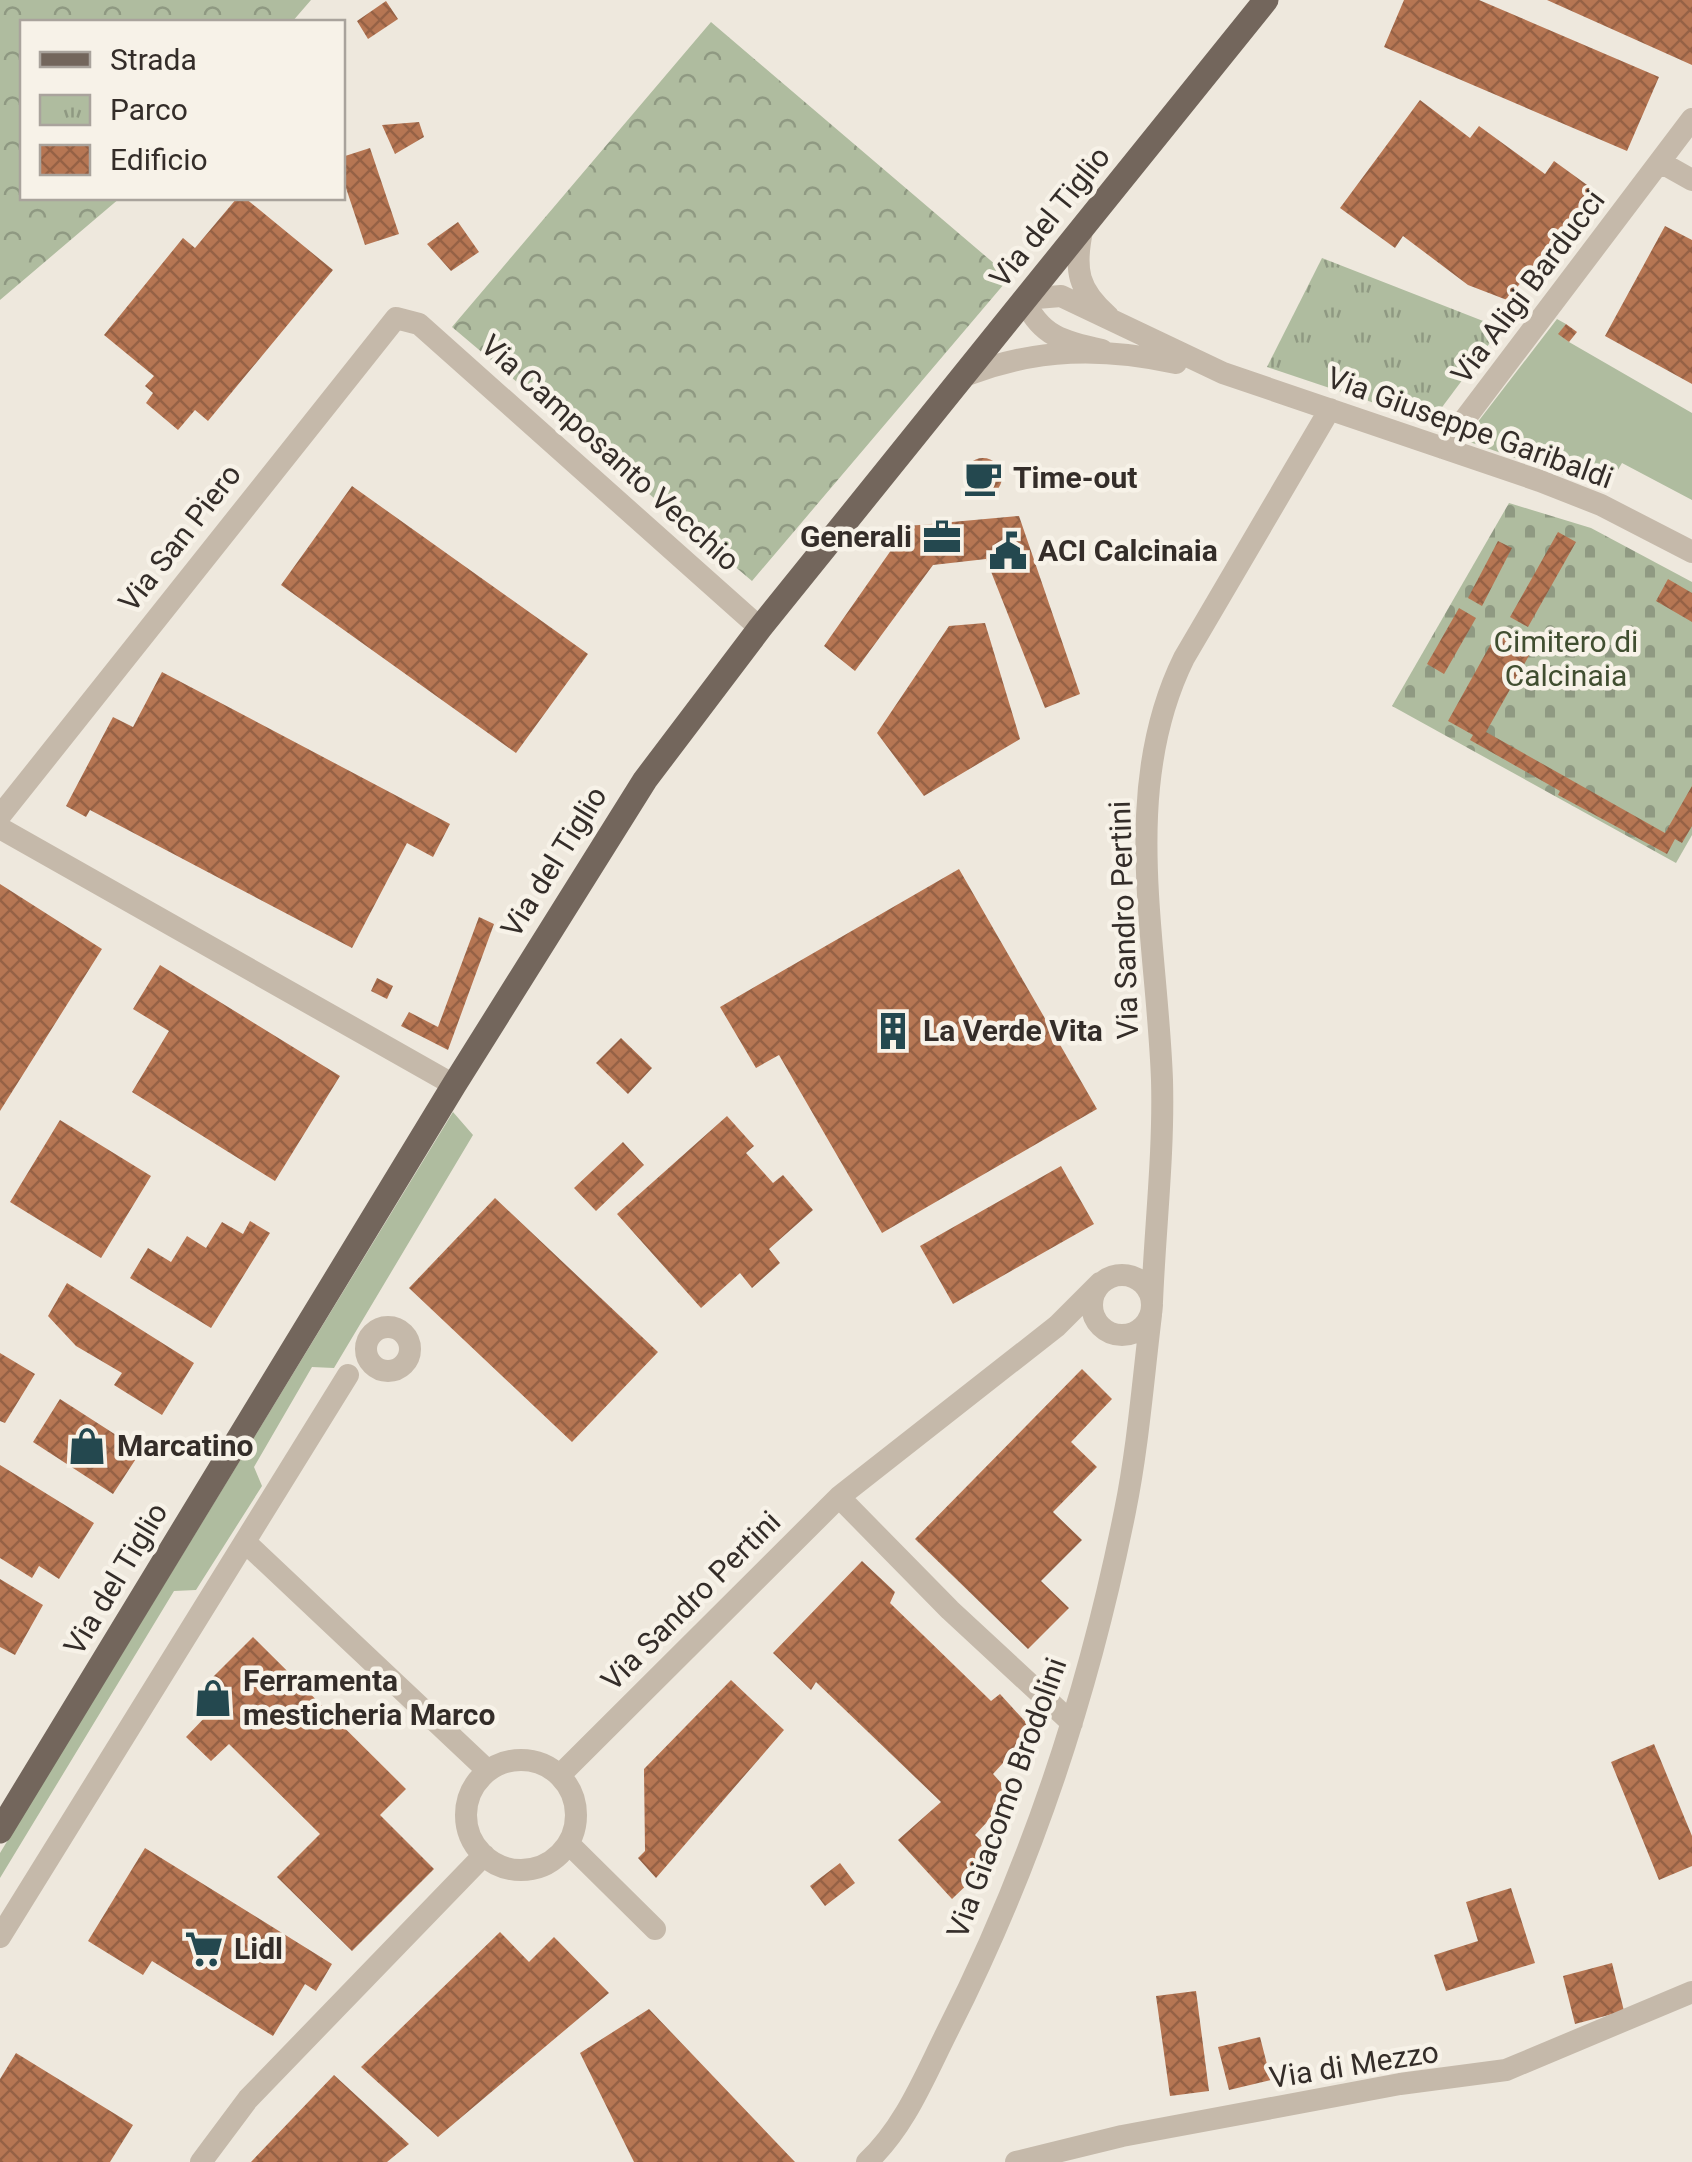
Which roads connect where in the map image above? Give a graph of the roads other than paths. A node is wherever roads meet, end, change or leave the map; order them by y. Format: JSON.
{"nodes":[{"id":1,"x":1266,"y":0,"type":"edge"},
{"id":2,"x":1692,"y":119,"type":"edge"},
{"id":3,"x":1660,"y":162,"type":"junction"},
{"id":4,"x":1692,"y":180,"type":"edge"},
{"id":5,"x":1082,"y":232,"type":"junction"},
{"id":6,"x":1024,"y":299,"type":"junction"},
{"id":7,"x":419,"y":324,"type":"joint"},
{"id":8,"x":1122,"y":328,"type":"junction"},
{"id":9,"x":1102,"y":350,"type":"junction"},
{"id":10,"x":1223,"y":372,"type":"junction"},
{"id":11,"x":967,"y":375,"type":"junction"},
{"id":12,"x":1330,"y":409,"type":"junction"},
{"id":13,"x":1443,"y":448,"type":"junction"},
{"id":14,"x":1692,"y":552,"type":"edge"},
{"id":15,"x":760,"y":628,"type":"junction"},
{"id":16,"x":0,"y":816,"type":"edge"},
{"id":17,"x":0,"y":828,"type":"edge"},
{"id":18,"x":454,"y":1085,"type":"junction"},
{"id":19,"x":1154,"y":1234,"type":"junction"},
{"id":20,"x":1107,"y":1279,"type":"junction"},
{"id":21,"x":1151,"y":1308,"type":"junction"},
{"id":22,"x":1058,"y":1326,"type":"junction"},
{"id":23,"x":1111,"y":1333,"type":"junction"},
{"id":24,"x":368,"y":1340,"type":"junction"},
{"id":25,"x":378,"y":1368,"type":"junction"},
{"id":26,"x":1144,"y":1368,"type":"junction"},
{"id":27,"x":348,"y":1375,"type":"junction"},
{"id":28,"x":839,"y":1497,"type":"junction"},
{"id":29,"x":245,"y":1542,"type":"junction"},
{"id":30,"x":1072,"y":1724,"type":"junction"},
{"id":31,"x":486,"y":1769,"type":"junction"},
{"id":32,"x":560,"y":1775,"type":"junction"},
{"id":33,"x":0,"y":1831,"type":"edge"},
{"id":34,"x":569,"y":1844,"type":"junction"},
{"id":35,"x":484,"y":1855,"type":"junction"},
{"id":36,"x":655,"y":1928,"type":"dead end"},
{"id":37,"x":0,"y":1937,"type":"edge"},
{"id":38,"x":1692,"y":1992,"type":"edge"},
{"id":39,"x":201,"y":2162,"type":"edge"},
{"id":40,"x":867,"y":2162,"type":"edge"},
{"id":41,"x":1016,"y":2162,"type":"edge"}],
"edges":[{"from":1,"to":5,"type":"main road","name":"Via del Tiglio"},
{"from":2,"to":3,"type":"street","name":"Via Aligi Barducci"},
{"from":3,"to":4,"type":"street"},
{"from":3,"to":13,"type":"street","name":"Via Aligi Barducci"},
{"from":5,"to":6,"type":"main road","name":"Via del Tiglio"},
{"from":5,"to":8,"type":"street"},
{"from":6,"to":8,"type":"street"},
{"from":6,"to":9,"type":"street"},
{"from":6,"to":11,"type":"main road","name":"Via del Tiglio"},
{"from":7,"to":15,"type":"street","name":"Via Camposanto Vecchio"},
{"from":7,"to":16,"type":"street","name":"Via San Piero"},
{"from":8,"to":10,"type":"street"},
{"from":9,"to":10,"type":"street"},
{"from":9,"to":11,"type":"street"},
{"from":10,"to":12,"type":"street","name":"Via Giuseppe Garibaldi"},
{"from":11,"to":15,"type":"main road","name":"Via del Tiglio"},
{"from":12,"to":13,"type":"street","name":"Via Giuseppe Garibaldi"},
{"from":12,"to":19,"type":"street","name":"Via Sandro Pertini"},
{"from":13,"to":14,"type":"street","name":"Via Giuseppe Garibaldi"},
{"from":15,"to":18,"type":"main road","name":"Via del Tiglio"},
{"from":17,"to":18,"type":"street"},
{"from":18,"to":33,"type":"main road","name":"Via del Tiglio"},
{"from":19,"to":20,"type":"street","name":"Via Sandro Pertini"},
{"from":19,"to":21,"type":"street","name":"Via Sandro Pertini"},
{"from":20,"to":21,"type":"street"},
{"from":20,"to":22,"type":"street","name":"Via Sandro Pertini"},
{"from":20,"to":23,"type":"street"},
{"from":21,"to":23,"type":"street"},
{"from":21,"to":26,"type":"street","name":"Via Giacomo Brodolini"},
{"from":22,"to":23,"type":"street"},
{"from":22,"to":28,"type":"street","name":"Via Sandro Pertini"},
{"from":23,"to":26,"type":"street"},
{"from":24,"to":25,"type":"street"},
{"from":24,"to":25,"type":"street"},
{"from":24,"to":27,"type":"street"},
{"from":25,"to":27,"type":"street"},
{"from":26,"to":30,"type":"street","name":"Via Giacomo Brodolini"},
{"from":27,"to":29,"type":"street"},
{"from":28,"to":30,"type":"street"},
{"from":28,"to":32,"type":"street","name":"Via Sandro Pertini"},
{"from":29,"to":31,"type":"street"},
{"from":29,"to":37,"type":"street"},
{"from":30,"to":40,"type":"street","name":"Via Giacomo Brodolini"},
{"from":31,"to":32,"type":"street"},
{"from":31,"to":35,"type":"street"},
{"from":32,"to":34,"type":"street"},
{"from":34,"to":35,"type":"street"},
{"from":34,"to":36,"type":"street"},
{"from":35,"to":39,"type":"street"},
{"from":38,"to":41,"type":"street","name":"Via di Mezzo"}]}
